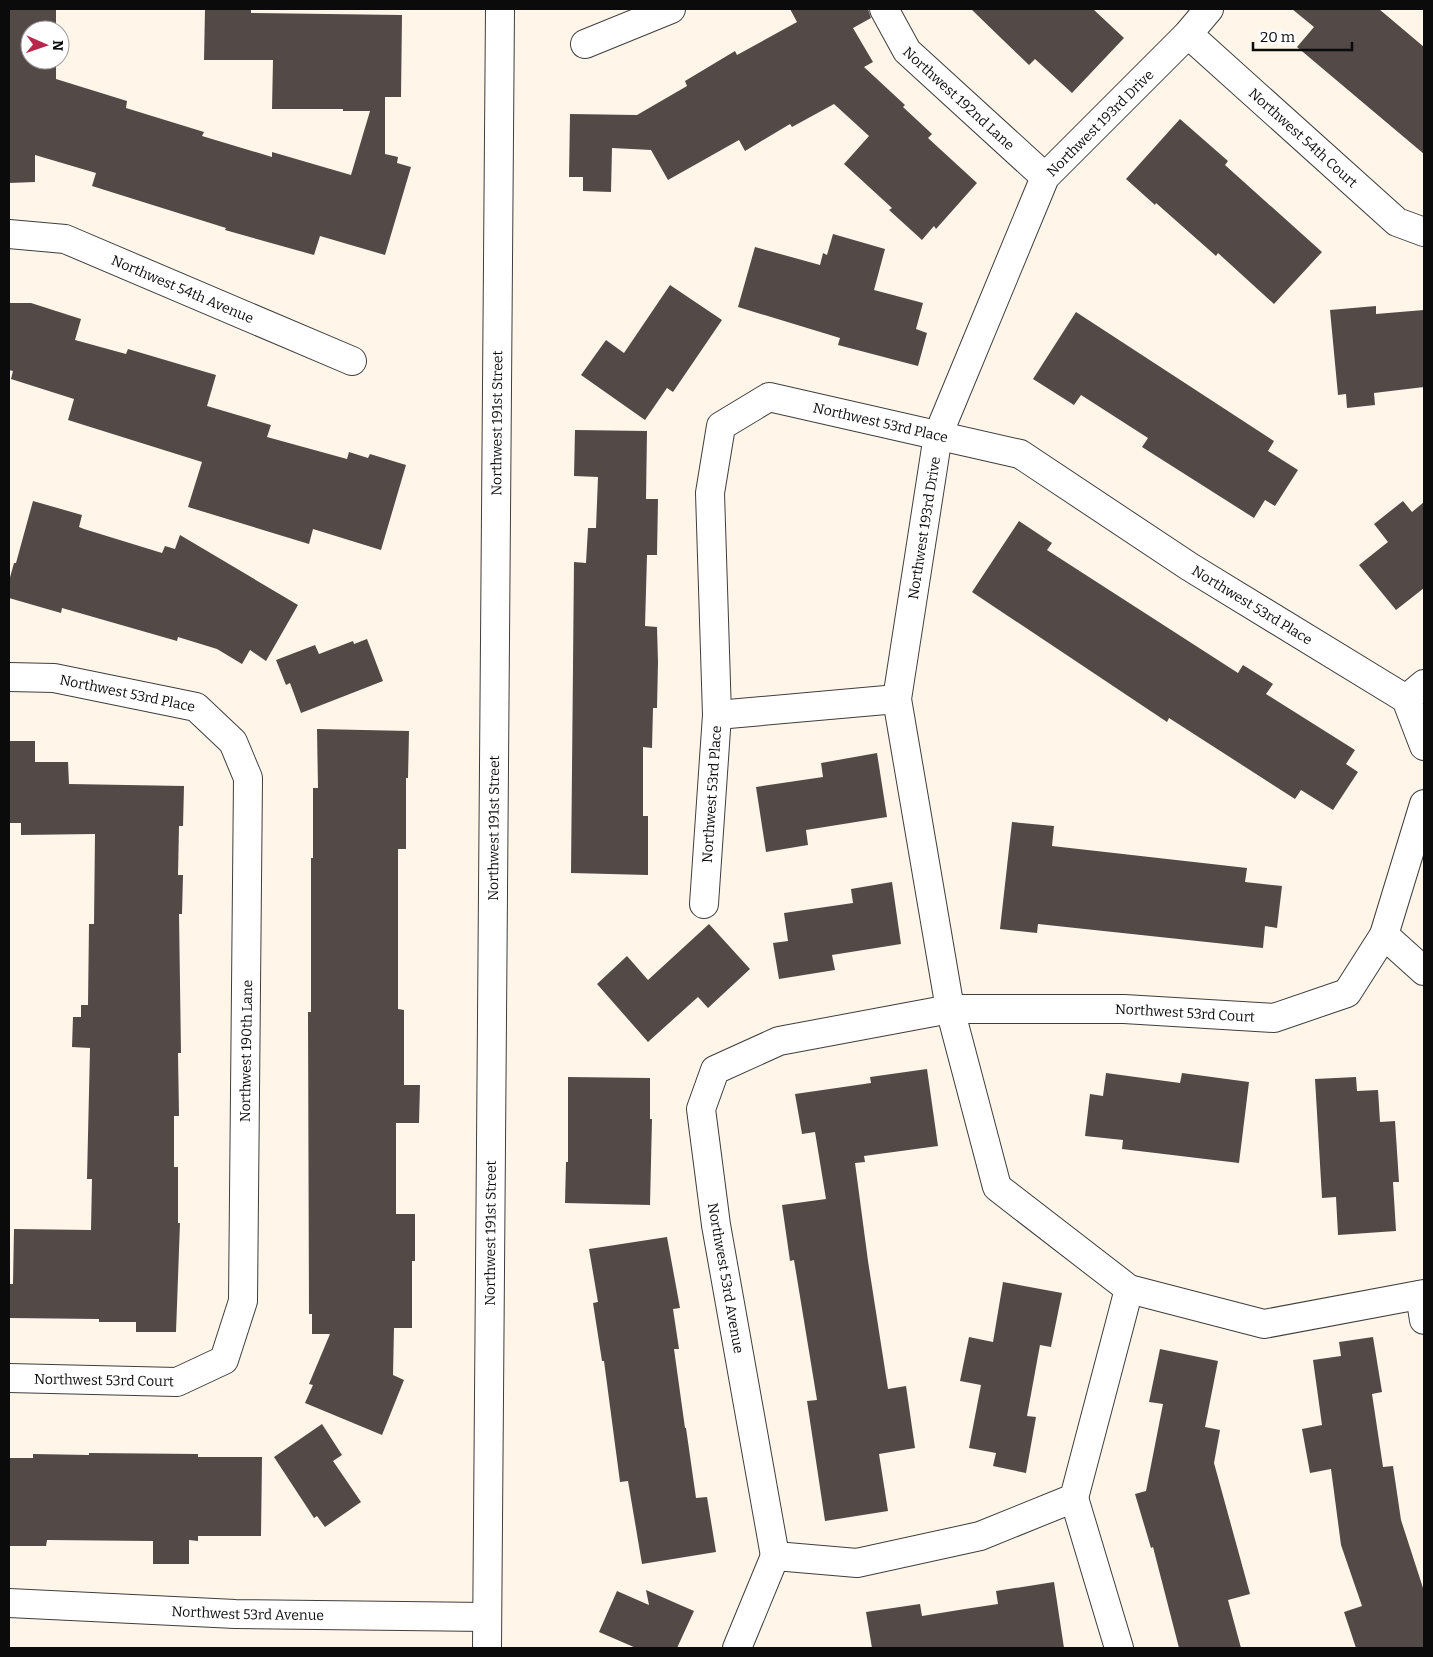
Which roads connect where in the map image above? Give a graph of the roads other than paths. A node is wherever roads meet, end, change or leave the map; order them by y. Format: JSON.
{"nodes":[{"id":1,"x":500,"y":9,"type":"edge"},
{"id":2,"x":670,"y":9,"type":"edge"},
{"id":3,"x":884,"y":9,"type":"edge"},
{"id":4,"x":1208,"y":9,"type":"edge"},
{"id":5,"x":1188,"y":34,"type":"junction"},
{"id":6,"x":585,"y":44,"type":"dead end"},
{"id":7,"x":1045,"y":177,"type":"junction"},
{"id":8,"x":1424,"y":232,"type":"edge"},
{"id":9,"x":9,"y":234,"type":"edge"},
{"id":10,"x":352,"y":361,"type":"dead end"},
{"id":11,"x":938,"y":435,"type":"junction"},
{"id":12,"x":9,"y":677,"type":"edge"},
{"id":13,"x":1415,"y":692,"type":"edge"},
{"id":14,"x":897,"y":699,"type":"junction"},
{"id":15,"x":717,"y":715,"type":"junction"},
{"id":16,"x":233,"y":742,"type":"joint"},
{"id":17,"x":1424,"y":746,"type":"edge"},
{"id":18,"x":1424,"y":804,"type":"edge"},
{"id":19,"x":704,"y":904,"type":"dead end"},
{"id":20,"x":1384,"y":935,"type":"junction"},
{"id":21,"x":1424,"y":971,"type":"edge"},
{"id":22,"x":950,"y":1009,"type":"junction"},
{"id":23,"x":1129,"y":1289,"type":"junction"},
{"id":24,"x":1423,"y":1303,"type":"edge"},
{"id":25,"x":224,"y":1360,"type":"joint"},
{"id":26,"x":9,"y":1378,"type":"edge"},
{"id":27,"x":1074,"y":1498,"type":"junction"},
{"id":28,"x":776,"y":1556,"type":"junction"},
{"id":29,"x":9,"y":1603,"type":"edge"},
{"id":30,"x":487,"y":1617,"type":"junction"},
{"id":31,"x":487,"y":1648,"type":"edge"},
{"id":32,"x":737,"y":1648,"type":"edge"},
{"id":33,"x":1119,"y":1648,"type":"edge"}],
"edges":[{"from":1,"to":30,"type":"street","name":"Northwest 191st Street"},
{"from":2,"to":6,"type":"street"},
{"from":3,"to":7,"type":"street","name":"Northwest 192nd Lane"},
{"from":4,"to":5,"type":"street","name":"Northwest 193rd Drive"},
{"from":5,"to":7,"type":"street","name":"Northwest 193rd Drive"},
{"from":5,"to":8,"type":"street","name":"Northwest 54th Court"},
{"from":7,"to":11,"type":"street","name":"Northwest 193rd Drive"},
{"from":9,"to":10,"type":"street","name":"Northwest 54th Avenue"},
{"from":11,"to":13,"type":"street","name":"Northwest 53rd Place"},
{"from":11,"to":14,"type":"street","name":"Northwest 193rd Drive"},
{"from":11,"to":15,"type":"street","name":"Northwest 53rd Place"},
{"from":12,"to":16,"type":"street","name":"Northwest 53rd Place"},
{"from":13,"to":17,"type":"street","name":"Northwest 53rd Place"},
{"from":14,"to":15,"type":"street"},
{"from":14,"to":22,"type":"street","name":"Northwest 193rd Drive"},
{"from":15,"to":19,"type":"street","name":"Northwest 53rd Place"},
{"from":16,"to":25,"type":"street","name":"Northwest 190th Lane"},
{"from":18,"to":20,"type":"street"},
{"from":20,"to":21,"type":"street"},
{"from":20,"to":22,"type":"street","name":"Northwest 53rd Court"},
{"from":22,"to":23,"type":"street"},
{"from":22,"to":28,"type":"street","name":"Northwest 53rd Avenue"},
{"from":23,"to":24,"type":"street"},
{"from":23,"to":27,"type":"street"},
{"from":25,"to":26,"type":"street","name":"Northwest 53rd Court"},
{"from":27,"to":28,"type":"street"},
{"from":27,"to":33,"type":"street"},
{"from":28,"to":32,"type":"street"},
{"from":29,"to":30,"type":"street","name":"Northwest 53rd Avenue"},
{"from":30,"to":31,"type":"street","name":"Northwest 191st Street"}]}
